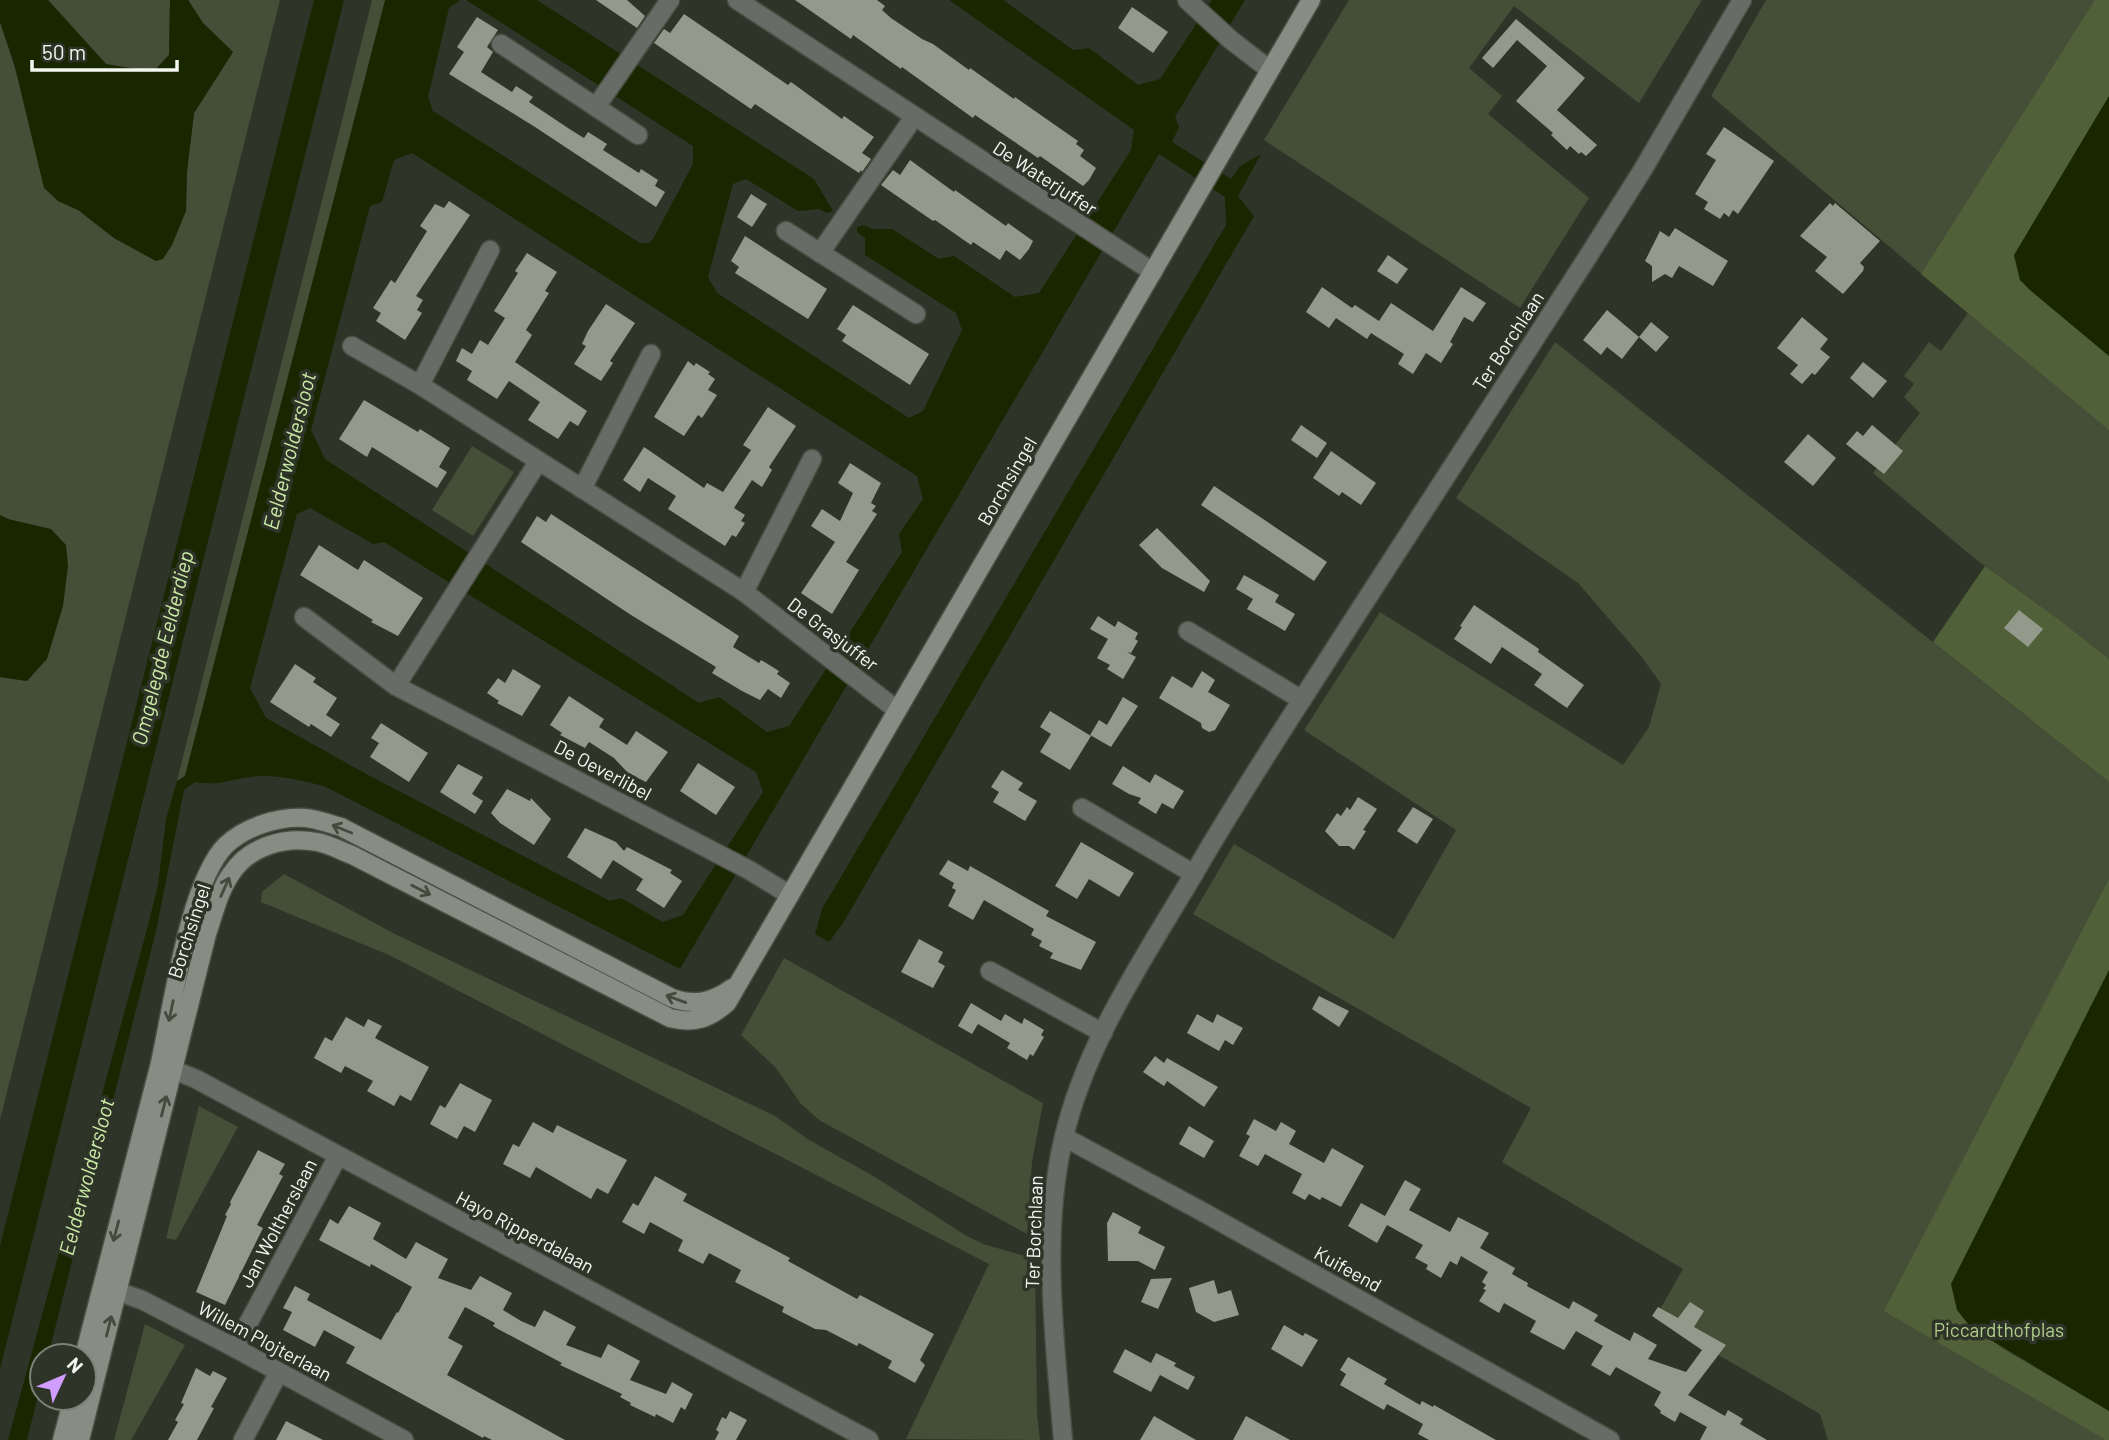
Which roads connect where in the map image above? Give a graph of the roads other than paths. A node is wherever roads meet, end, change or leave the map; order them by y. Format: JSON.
{"nodes":[{"id":1,"x":670,"y":0,"type":"edge"},
{"id":2,"x":737,"y":0,"type":"edge"},
{"id":3,"x":1311,"y":0,"type":"edge"},
{"id":4,"x":1742,"y":0,"type":"edge"},
{"id":5,"x":1191,"y":4,"type":"edge"},
{"id":6,"x":501,"y":44,"type":"dead end"},
{"id":7,"x":1270,"y":70,"type":"junction"},
{"id":8,"x":601,"y":101,"type":"junction"},
{"id":9,"x":914,"y":117,"type":"junction"},
{"id":10,"x":638,"y":135,"type":"dead end"},
{"id":11,"x":786,"y":231,"type":"dead end"},
{"id":12,"x":490,"y":250,"type":"dead end"},
{"id":13,"x":820,"y":253,"type":"junction"},
{"id":14,"x":1153,"y":272,"type":"junction"},
{"id":15,"x":916,"y":314,"type":"dead end"},
{"id":16,"x":352,"y":346,"type":"dead end"},
{"id":17,"x":651,"y":354,"type":"dead end"},
{"id":18,"x":420,"y":385,"type":"junction"},
{"id":19,"x":812,"y":458,"type":"dead end"},
{"id":20,"x":538,"y":462,"type":"junction"},
{"id":21,"x":582,"y":489,"type":"junction"},
{"id":22,"x":744,"y":592,"type":"junction"},
{"id":23,"x":304,"y":617,"type":"dead end"},
{"id":24,"x":1188,"y":631,"type":"dead end"},
{"id":25,"x":396,"y":686,"type":"junction"},
{"id":26,"x":1302,"y":701,"type":"junction"},
{"id":27,"x":897,"y":710,"type":"junction"},
{"id":28,"x":1082,"y":808,"type":"dead end"},
{"id":29,"x":1194,"y":874,"type":"junction"},
{"id":30,"x":790,"y":895,"type":"junction"},
{"id":31,"x":990,"y":971,"type":"dead end"},
{"id":32,"x":1103,"y":1033,"type":"junction"},
{"id":33,"x":166,"y":1067,"type":"junction"},
{"id":34,"x":1063,"y":1137,"type":"junction"},
{"id":35,"x":338,"y":1156,"type":"junction"},
{"id":36,"x":110,"y":1289,"type":"junction"},
{"id":37,"x":89,"y":1342,"type":"edge"},
{"id":38,"x":235,"y":1348,"type":"junction"},
{"id":39,"x":279,"y":1372,"type":"junction"},
{"id":40,"x":69,"y":1412,"type":"edge"},
{"id":41,"x":62,"y":1440,"type":"edge"},
{"id":42,"x":80,"y":1440,"type":"edge"},
{"id":43,"x":243,"y":1440,"type":"edge"},
{"id":44,"x":404,"y":1440,"type":"edge"},
{"id":45,"x":869,"y":1440,"type":"edge"},
{"id":46,"x":1063,"y":1440,"type":"edge"},
{"id":47,"x":1610,"y":1440,"type":"edge"}],
"edges":[{"from":1,"to":8,"type":"street"},
{"from":2,"to":9,"type":"street","name":"De Waterjuffer"},
{"from":3,"to":7,"type":"main road","name":"Borchsingel"},
{"from":4,"to":26,"type":"street","name":"Ter Borchlaan"},
{"from":5,"to":7,"type":"street"},
{"from":6,"to":8,"type":"street"},
{"from":7,"to":14,"type":"main road","name":"Borchsingel"},
{"from":8,"to":10,"type":"street"},
{"from":9,"to":13,"type":"street"},
{"from":9,"to":14,"type":"street","name":"De Waterjuffer"},
{"from":11,"to":13,"type":"street"},
{"from":12,"to":18,"type":"street"},
{"from":13,"to":15,"type":"street"},
{"from":14,"to":27,"type":"main road","name":"Borchsingel"},
{"from":16,"to":18,"type":"street","name":"De Grasjuffer"},
{"from":17,"to":21,"type":"street"},
{"from":18,"to":20,"type":"street","name":"De Grasjuffer"},
{"from":19,"to":22,"type":"street"},
{"from":20,"to":21,"type":"street","name":"De Grasjuffer"},
{"from":20,"to":25,"type":"street"},
{"from":21,"to":22,"type":"street","name":"De Grasjuffer"},
{"from":22,"to":27,"type":"street","name":"De Grasjuffer"},
{"from":23,"to":25,"type":"street","name":"De Oeverlibel"},
{"from":24,"to":26,"type":"street"},
{"from":25,"to":30,"type":"street","name":"De Oeverlibel"},
{"from":26,"to":29,"type":"street","name":"Ter Borchlaan"},
{"from":27,"to":30,"type":"main road","name":"Borchsingel"},
{"from":28,"to":29,"type":"street"},
{"from":29,"to":32,"type":"street","name":"Ter Borchlaan"},
{"from":30,"to":33,"type":"main road","name":"Borchsingel"},
{"from":31,"to":32,"type":"street"},
{"from":32,"to":34,"type":"street","name":"Ter Borchlaan"},
{"from":33,"to":35,"type":"street","name":"Hayo Ripperdalaan"},
{"from":33,"to":36,"type":"main road","name":"Borchsingel"},
{"from":34,"to":46,"type":"street","name":"Ter Borchlaan"},
{"from":34,"to":47,"type":"street","name":"Kuifeend"},
{"from":35,"to":38,"type":"street","name":"Jan Woltherslaan"},
{"from":35,"to":45,"type":"street","name":"Hayo Ripperdalaan"},
{"from":36,"to":37,"type":"main road","name":"Borchsingel"},
{"from":36,"to":38,"type":"street","name":"Willem Plojterlaan"},
{"from":42,"to":36,"type":"main road","name":"Borchsingel","one_way":true},
{"from":38,"to":39,"type":"street","name":"Willem Plojterlaan"},
{"from":39,"to":43,"type":"street"},
{"from":39,"to":44,"type":"street","name":"Willem Plojterlaan"},
{"from":40,"to":41,"type":"main road"}]}
